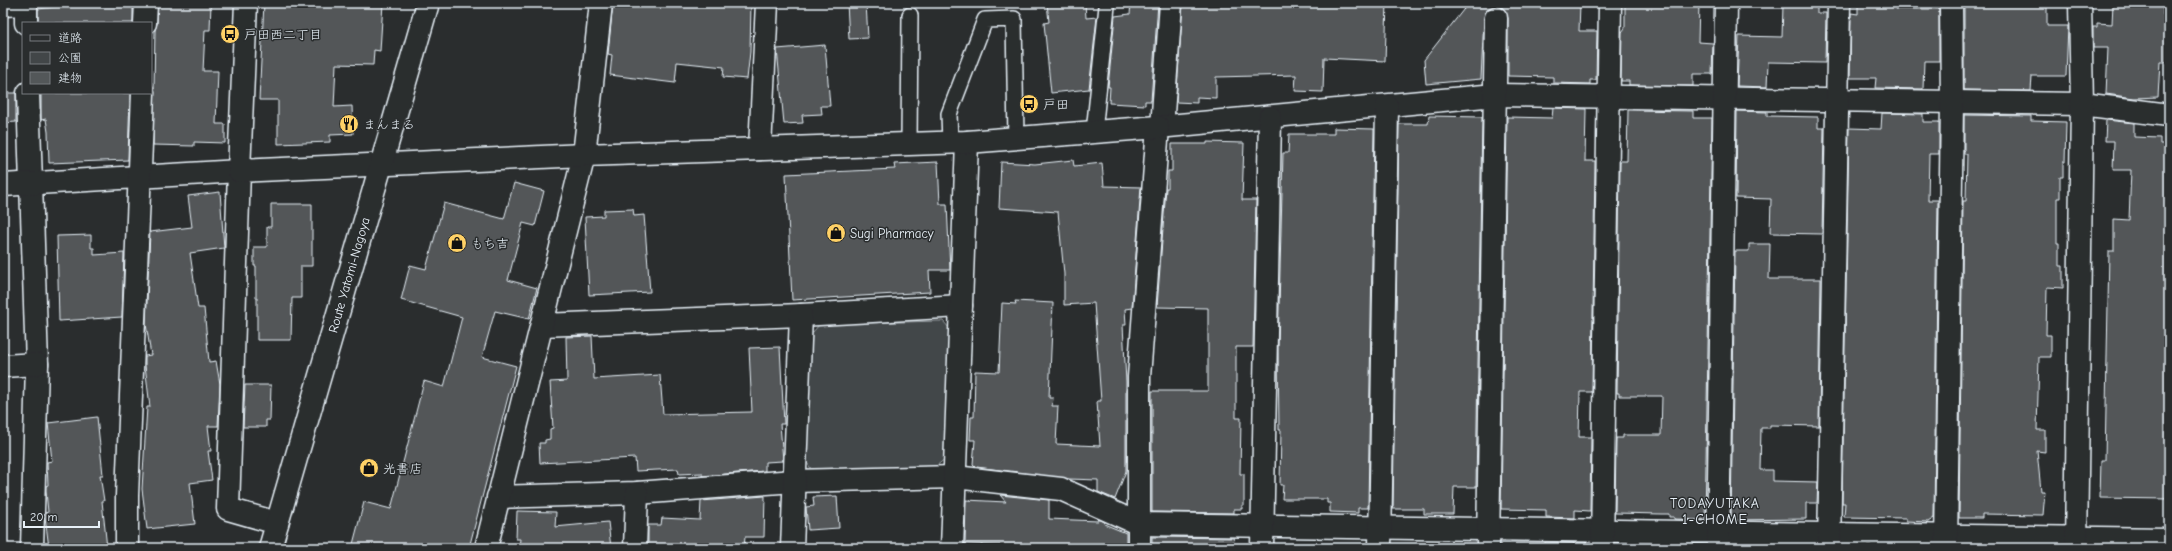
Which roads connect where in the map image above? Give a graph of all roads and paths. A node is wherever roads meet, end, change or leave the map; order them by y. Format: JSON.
{"nodes":[{"id":1,"x":146,"y":3,"type":"edge"},
{"id":2,"x":246,"y":3,"type":"edge"},
{"id":3,"x":428,"y":3,"type":"edge"},
{"id":4,"x":601,"y":3,"type":"edge"},
{"id":5,"x":767,"y":3,"type":"edge"},
{"id":6,"x":1171,"y":3,"type":"edge"},
{"id":7,"x":1610,"y":3,"type":"edge"},
{"id":8,"x":1726,"y":3,"type":"edge"},
{"id":9,"x":1839,"y":3,"type":"edge"},
{"id":10,"x":1950,"y":3,"type":"edge"},
{"id":11,"x":2080,"y":3,"type":"edge"},
{"id":12,"x":3,"y":5,"type":"edge"},
{"id":13,"x":1107,"y":6,"type":"dead end"},
{"id":14,"x":26,"y":10,"type":"edge"},
{"id":15,"x":910,"y":15,"type":"dead end"},
{"id":16,"x":1496,"y":18,"type":"dead end"},
{"id":17,"x":145,"y":22,"type":"edge"},
{"id":18,"x":28,"y":94,"type":"edge"},
{"id":19,"x":143,"y":94,"type":"edge"},
{"id":20,"x":1495,"y":95,"type":"junction"},
{"id":21,"x":1609,"y":97,"type":"junction"},
{"id":22,"x":1725,"y":99,"type":"junction"},
{"id":23,"x":1836,"y":100,"type":"junction"},
{"id":24,"x":1952,"y":102,"type":"junction"},
{"id":25,"x":2082,"y":104,"type":"junction"},
{"id":26,"x":1387,"y":106,"type":"junction"},
{"id":27,"x":2169,"y":115,"type":"edge"},
{"id":28,"x":1270,"y":117,"type":"junction"},
{"id":29,"x":1160,"y":127,"type":"junction"},
{"id":30,"x":1094,"y":132,"type":"junction"},
{"id":31,"x":1016,"y":138,"type":"junction"},
{"id":32,"x":958,"y":142,"type":"junction"},
{"id":33,"x":909,"y":144,"type":"junction"},
{"id":34,"x":760,"y":149,"type":"junction"},
{"id":35,"x":584,"y":155,"type":"junction"},
{"id":36,"x":381,"y":164,"type":"junction"},
{"id":37,"x":239,"y":171,"type":"junction"},
{"id":38,"x":141,"y":177,"type":"junction"},
{"id":39,"x":30,"y":184,"type":"junction"},
{"id":40,"x":3,"y":185,"type":"edge"},
{"id":41,"x":961,"y":306,"type":"junction"},
{"id":42,"x":801,"y":315,"type":"junction"},
{"id":43,"x":542,"y":326,"type":"junction"},
{"id":44,"x":37,"y":364,"type":"junction"},
{"id":45,"x":3,"y":366,"type":"edge"},
{"id":46,"x":955,"y":477,"type":"junction"},
{"id":47,"x":794,"y":482,"type":"junction"},
{"id":48,"x":637,"y":492,"type":"junction"},
{"id":49,"x":498,"y":497,"type":"junction"},
{"id":50,"x":277,"y":524,"type":"junction"},
{"id":51,"x":1139,"y":524,"type":"junction"},
{"id":52,"x":1262,"y":526,"type":"junction"},
{"id":53,"x":1380,"y":538,"type":"edge"},
{"id":54,"x":1488,"y":538,"type":"edge"},
{"id":55,"x":1602,"y":539,"type":"edge"},
{"id":56,"x":2169,"y":539,"type":"edge"},
{"id":57,"x":1718,"y":540,"type":"edge"},
{"id":58,"x":1829,"y":541,"type":"edge"},
{"id":59,"x":1946,"y":542,"type":"edge"},
{"id":60,"x":2076,"y":543,"type":"edge"},
{"id":61,"x":32,"y":548,"type":"edge"},
{"id":62,"x":127,"y":548,"type":"edge"},
{"id":63,"x":270,"y":548,"type":"edge"},
{"id":64,"x":486,"y":548,"type":"edge"},
{"id":65,"x":635,"y":548,"type":"edge"},
{"id":66,"x":792,"y":548,"type":"edge"},
{"id":67,"x":952,"y":548,"type":"edge"},
{"id":68,"x":1138,"y":548,"type":"edge"},
{"id":69,"x":1262,"y":548,"type":"edge"}],
"edges":[{"from":1,"to":17,"type":"street"},
{"from":2,"to":37,"type":"street"},
{"from":3,"to":36,"type":"street","name":"Route Yatomi-Nagoya"},
{"from":4,"to":35,"type":"street"},
{"from":5,"to":34,"type":"street"},
{"from":6,"to":29,"type":"street"},
{"from":7,"to":21,"type":"street"},
{"from":8,"to":22,"type":"street"},
{"from":9,"to":23,"type":"street"},
{"from":10,"to":24,"type":"street"},
{"from":11,"to":25,"type":"street"},
{"from":12,"to":14,"type":"street"},
{"from":13,"to":30,"type":"lane"},
{"from":15,"to":33,"type":"lane"},
{"from":16,"to":20,"type":"street"},
{"from":18,"to":39,"type":"street"},
{"from":19,"to":38,"type":"street"},
{"from":20,"to":21,"type":"street"},
{"from":20,"to":26,"type":"street"},
{"from":20,"to":54,"type":"street"},
{"from":21,"to":22,"type":"street"},
{"from":21,"to":55,"type":"street"},
{"from":22,"to":23,"type":"street"},
{"from":22,"to":57,"type":"street"},
{"from":23,"to":24,"type":"street"},
{"from":23,"to":58,"type":"street"},
{"from":24,"to":25,"type":"street"},
{"from":24,"to":59,"type":"street"},
{"from":25,"to":27,"type":"street"},
{"from":25,"to":60,"type":"street"},
{"from":26,"to":28,"type":"street"},
{"from":26,"to":53,"type":"street"},
{"from":28,"to":29,"type":"street"},
{"from":28,"to":52,"type":"street"},
{"from":29,"to":30,"type":"street"},
{"from":29,"to":51,"type":"street"},
{"from":30,"to":31,"type":"street"},
{"from":31,"to":32,"type":"street"},
{"from":31,"to":32,"type":"lane"},
{"from":32,"to":33,"type":"street"},
{"from":32,"to":41,"type":"street"},
{"from":33,"to":34,"type":"street"},
{"from":34,"to":35,"type":"street"},
{"from":35,"to":36,"type":"street"},
{"from":35,"to":43,"type":"street"},
{"from":36,"to":37,"type":"street"},
{"from":36,"to":50,"type":"street","name":"Route Yatomi-Nagoya"},
{"from":37,"to":38,"type":"street"},
{"from":37,"to":50,"type":"street"},
{"from":38,"to":39,"type":"street"},
{"from":38,"to":62,"type":"street"},
{"from":39,"to":40,"type":"street"},
{"from":39,"to":44,"type":"street"},
{"from":41,"to":42,"type":"street"},
{"from":41,"to":46,"type":"street"},
{"from":42,"to":43,"type":"street"},
{"from":42,"to":47,"type":"street"},
{"from":43,"to":49,"type":"street"},
{"from":44,"to":45,"type":"street"},
{"from":44,"to":61,"type":"street"},
{"from":46,"to":47,"type":"street"},
{"from":46,"to":51,"type":"street"},
{"from":46,"to":67,"type":"street"},
{"from":47,"to":48,"type":"street"},
{"from":47,"to":66,"type":"street"},
{"from":48,"to":49,"type":"street"},
{"from":48,"to":65,"type":"street"},
{"from":49,"to":64,"type":"street"},
{"from":50,"to":63,"type":"street","name":"Route Yatomi-Nagoya"},
{"from":51,"to":52,"type":"street"},
{"from":51,"to":68,"type":"street"},
{"from":52,"to":53,"type":"street"},
{"from":52,"to":69,"type":"street"},
{"from":53,"to":54,"type":"street"},
{"from":54,"to":55,"type":"street"},
{"from":55,"to":57,"type":"street"},
{"from":56,"to":60,"type":"street"},
{"from":57,"to":58,"type":"street"},
{"from":58,"to":59,"type":"street"},
{"from":59,"to":60,"type":"street"}]}
